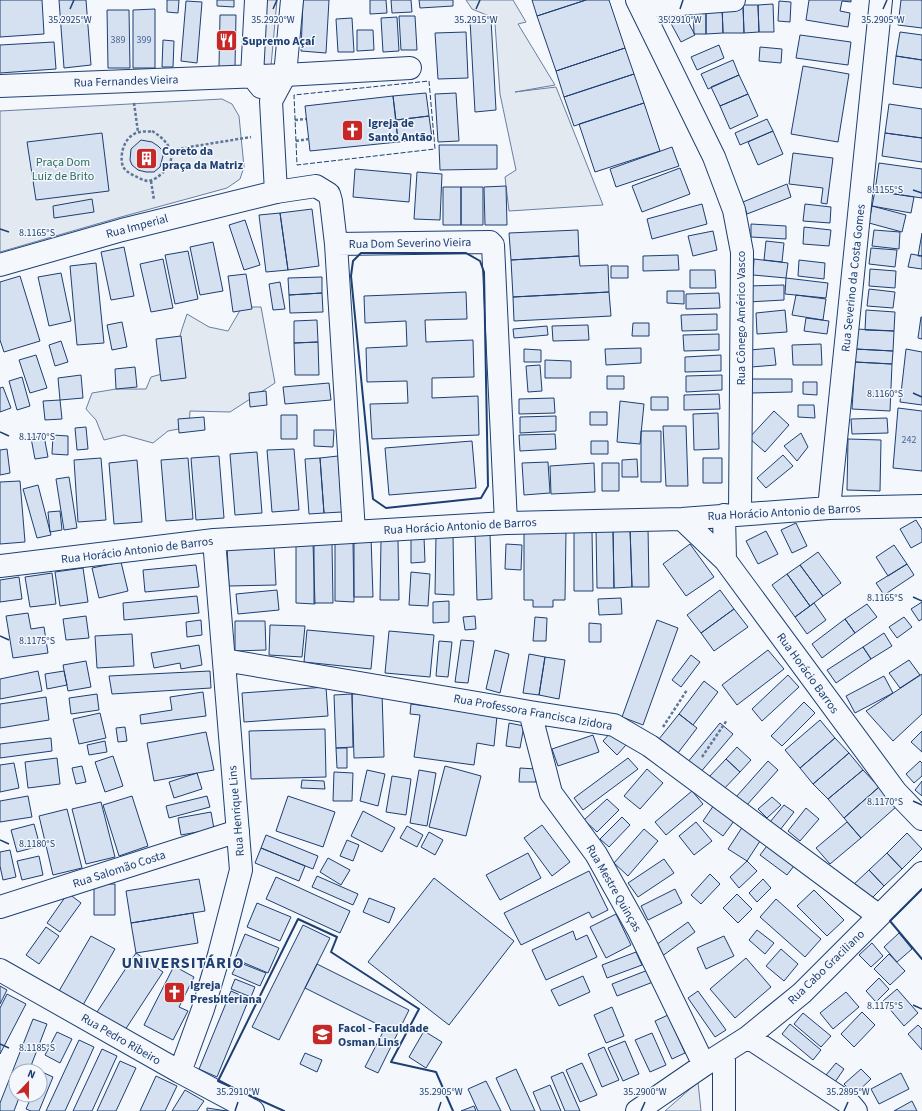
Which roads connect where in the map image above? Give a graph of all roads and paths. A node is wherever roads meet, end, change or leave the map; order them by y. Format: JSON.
{"nodes":[{"id":1,"x":256,"y":0,"type":"edge"},
{"id":2,"x":292,"y":0,"type":"edge"},
{"id":3,"x":734,"y":0,"type":"edge"},
{"id":4,"x":881,"y":0,"type":"edge"},
{"id":5,"x":639,"y":4,"type":"edge"},
{"id":6,"x":410,"y":68,"type":"dead end"},
{"id":7,"x":285,"y":75,"type":"junction"},
{"id":8,"x":252,"y":76,"type":"junction"},
{"id":9,"x":0,"y":86,"type":"edge"},
{"id":10,"x":133,"y":97,"type":"dead end"},
{"id":11,"x":271,"y":101,"type":"junction"},
{"id":12,"x":138,"y":132,"type":"junction"},
{"id":13,"x":252,"y":137,"type":"dead end"},
{"id":14,"x":309,"y":139,"type":"dead end"},
{"id":15,"x":296,"y":141,"type":"dead end"},
{"id":16,"x":171,"y":150,"type":"junction"},
{"id":17,"x":276,"y":192,"type":"junction"},
{"id":18,"x":336,"y":244,"type":"junction"},
{"id":19,"x":0,"y":265,"type":"edge"},
{"id":20,"x":922,"y":506,"type":"edge"},
{"id":21,"x":829,"y":508,"type":"junction"},
{"id":22,"x":732,"y":514,"type":"junction"},
{"id":23,"x":682,"y":519,"type":"junction"},
{"id":24,"x":506,"y":523,"type":"junction"},
{"id":25,"x":354,"y":532,"type":"junction"},
{"id":26,"x":214,"y":540,"type":"junction"},
{"id":27,"x":725,"y":560,"type":"junction"},
{"id":28,"x":0,"y":566,"type":"edge"},
{"id":29,"x":224,"y":660,"type":"junction"},
{"id":30,"x":686,"y":690,"type":"dead end"},
{"id":31,"x":530,"y":712,"type":"junction"},
{"id":32,"x":727,"y":720,"type":"dead end"},
{"id":33,"x":650,"y":746,"type":"junction"},
{"id":34,"x":690,"y":776,"type":"junction"},
{"id":35,"x":922,"y":819,"type":"edge"},
{"id":36,"x":238,"y":831,"type":"junction"},
{"id":37,"x":922,"y":873,"type":"edge"},
{"id":38,"x":0,"y":907,"type":"edge"},
{"id":39,"x":879,"y":916,"type":"junction"},
{"id":40,"x":0,"y":970,"type":"edge"},
{"id":41,"x":748,"y":1037,"type":"junction"},
{"id":42,"x":724,"y":1053,"type":"junction"},
{"id":43,"x":704,"y":1065,"type":"junction"},
{"id":44,"x":180,"y":1072,"type":"junction"},
{"id":45,"x":246,"y":1109,"type":"edge"},
{"id":46,"x":637,"y":1111,"type":"edge"},
{"id":47,"x":724,"y":1111,"type":"edge"},
{"id":48,"x":856,"y":1111,"type":"edge"}],
"edges":[{"from":1,"to":8,"type":"street"},
{"from":2,"to":7,"type":"street"},
{"from":3,"to":5,"type":"street"},
{"from":4,"to":21,"type":"street","name":"Rua Severino da Costa Gomes"},
{"from":5,"to":22,"type":"street","name":"Rua Cônego Américo Vasco"},
{"from":6,"to":7,"type":"street"},
{"from":7,"to":8,"type":"street","name":"Rua Fernandes Vieira"},
{"from":7,"to":11,"type":"street"},
{"from":8,"to":9,"type":"street","name":"Rua Fernandes Vieira"},
{"from":8,"to":11,"type":"street"},
{"from":10,"to":12,"type":"path"},
{"from":11,"to":17,"type":"street"},
{"from":12,"to":16,"type":"path"},
{"from":12,"to":16,"type":"path"},
{"from":13,"to":16,"type":"path"},
{"from":14,"to":15,"type":"path"},
{"from":17,"to":18,"type":"street","name":"Rua Imperial"},
{"from":17,"to":19,"type":"street","name":"Rua Imperial"},
{"from":18,"to":24,"type":"street","name":"Rua Dom Severino Vieira"},
{"from":18,"to":25,"type":"street","name":"Rua Dom Severino Vieira"},
{"from":20,"to":21,"type":"street","name":"Rua Horácio Antonio de Barros"},
{"from":21,"to":22,"type":"street","name":"Rua Horácio Antonio de Barros"},
{"from":22,"to":23,"type":"street","name":"Rua Horácio Antonio de Barros"},
{"from":22,"to":27,"type":"street"},
{"from":23,"to":24,"type":"street","name":"Rua Horácio Antonio de Barros"},
{"from":23,"to":27,"type":"street","name":"Rua Horácio Barros"},
{"from":24,"to":25,"type":"street","name":"Rua Horácio Antonio de Barros"},
{"from":25,"to":26,"type":"street","name":"Rua Horácio Antonio de Barros"},
{"from":26,"to":28,"type":"street","name":"Rua Horácio Antonio de Barros"},
{"from":26,"to":29,"type":"street","name":"Rua Henrique Lins"},
{"from":27,"to":35,"type":"street","name":"Rua Horácio Barros"},
{"from":29,"to":31,"type":"street","name":"Rua Professora Francisca Izidora"},
{"from":29,"to":36,"type":"street","name":"Rua Henrique Lins"},
{"from":30,"to":33,"type":"path"},
{"from":31,"to":33,"type":"street","name":"Rua Professora Francisca Izidora"},
{"from":31,"to":43,"type":"street","name":"Rua Mestre Quinças"},
{"from":32,"to":34,"type":"path"},
{"from":33,"to":34,"type":"street","name":"Rua Professora Francisca Izidora"},
{"from":34,"to":39,"type":"street","name":"Rua Professora Francisca Izidora"},
{"from":36,"to":38,"type":"street","name":"Rua Salomão Costa"},
{"from":36,"to":44,"type":"street","name":"Rua Henrique Lins"},
{"from":37,"to":39,"type":"street","name":"Rua Cabo Graciliano"},
{"from":39,"to":41,"type":"street","name":"Rua Cabo Graciliano"},
{"from":40,"to":44,"type":"street","name":"Rua Pedro Ribeiro"},
{"from":41,"to":42,"type":"street","name":"Rua Cabo Graciliano"},
{"from":41,"to":48,"type":"street"},
{"from":42,"to":43,"type":"street","name":"Rua Cabo Graciliano"},
{"from":42,"to":47,"type":"street"},
{"from":43,"to":46,"type":"street","name":"Rua Cabo Graciliano"},
{"from":44,"to":45,"type":"street","name":"Rua Pedro Ribeiro"}]}
